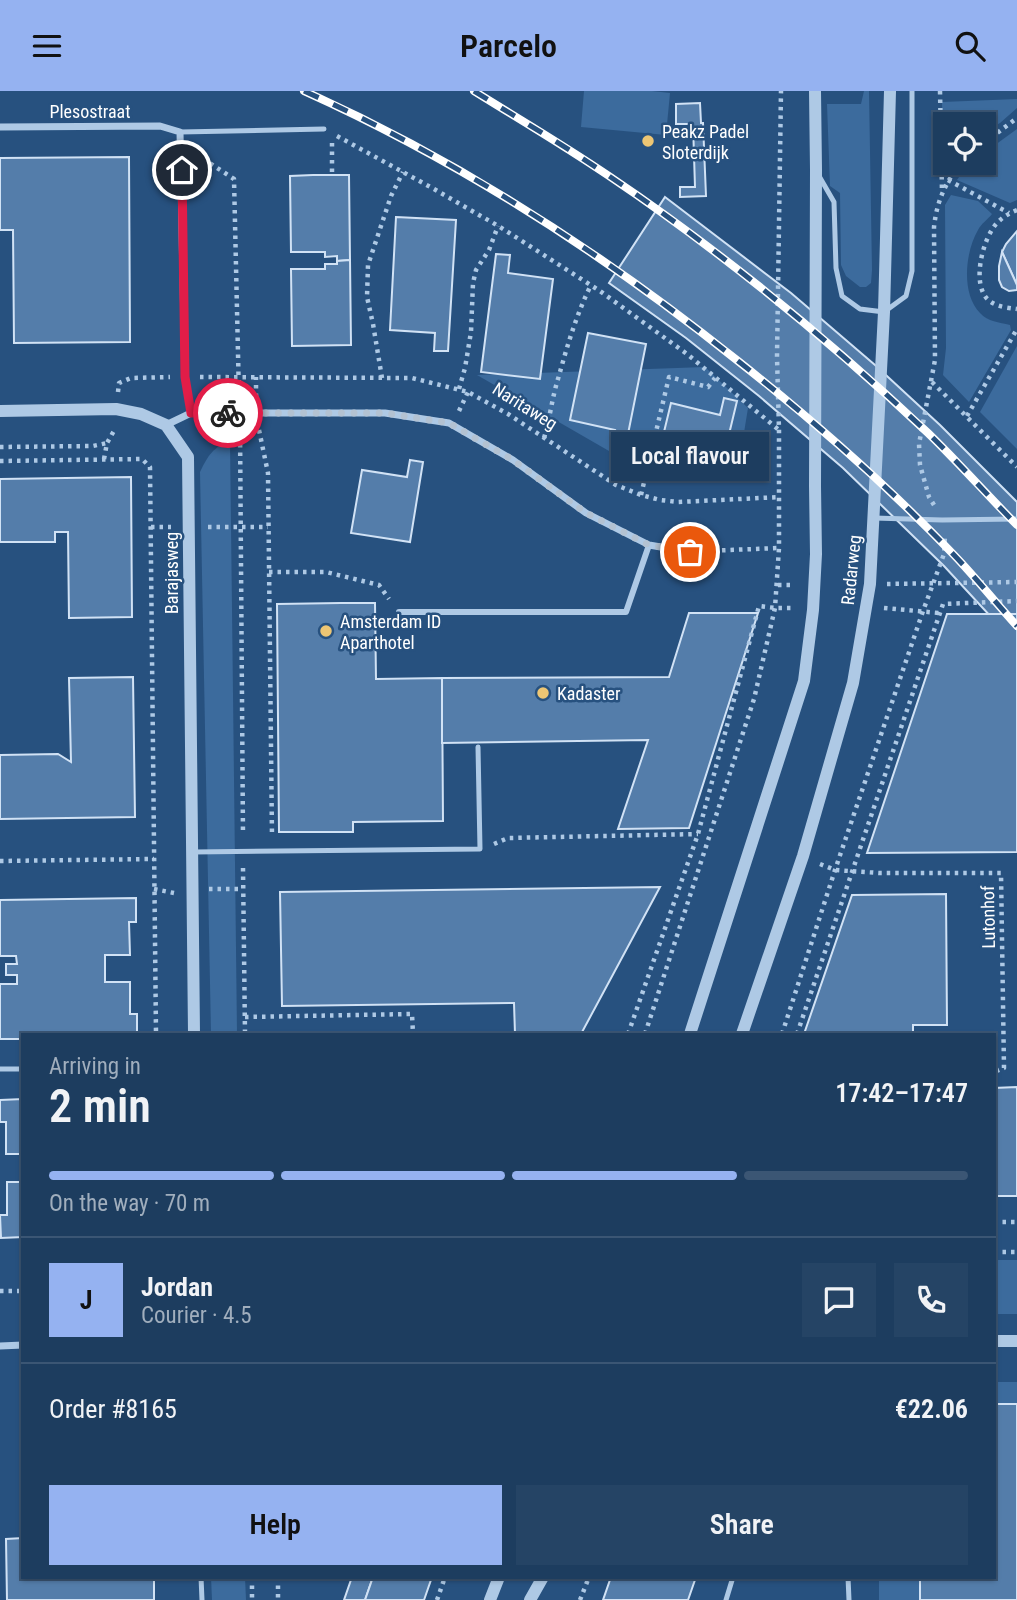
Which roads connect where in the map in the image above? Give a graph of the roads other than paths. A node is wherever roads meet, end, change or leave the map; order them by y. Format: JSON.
{"nodes":[{"id":1,"x":815,"y":91,"type":"edge"},
{"id":2,"x":890,"y":91,"type":"edge"},
{"id":3,"x":912,"y":91,"type":"edge"},
{"id":4,"x":0,"y":127,"type":"edge"},
{"id":5,"x":324,"y":129,"type":"dead end"},
{"id":6,"x":180,"y":132,"type":"junction"},
{"id":7,"x":816,"y":170,"type":"junction"},
{"id":8,"x":884,"y":311,"type":"junction"},
{"id":9,"x":0,"y":411,"type":"edge"},
{"id":10,"x":191,"y":413,"type":"junction"},
{"id":11,"x":166,"y":425,"type":"junction"},
{"id":12,"x":874,"y":518,"type":"junction"},
{"id":13,"x":1017,"y":519,"type":"edge"},
{"id":14,"x":649,"y":545,"type":"junction"},
{"id":15,"x":690,"y":552,"type":"road end"},
{"id":16,"x":399,"y":613,"type":"road end"},
{"id":17,"x":478,"y":747,"type":"dead end"},
{"id":18,"x":191,"y":853,"type":"junction"},
{"id":19,"x":194,"y":1033,"type":"edge"},
{"id":20,"x":690,"y":1033,"type":"edge"},
{"id":21,"x":741,"y":1033,"type":"edge"},
{"id":22,"x":0,"y":1069,"type":"edge"},
{"id":23,"x":21,"y":1069,"type":"edge"},
{"id":24,"x":996,"y":1341,"type":"edge"},
{"id":25,"x":1017,"y":1341,"type":"edge"},
{"id":26,"x":21,"y":1345,"type":"edge"},
{"id":27,"x":0,"y":1346,"type":"edge"},
{"id":28,"x":201,"y":1579,"type":"edge"},
{"id":29,"x":498,"y":1579,"type":"edge"},
{"id":30,"x":542,"y":1579,"type":"edge"},
{"id":31,"x":732,"y":1579,"type":"edge"},
{"id":32,"x":848,"y":1579,"type":"edge"},
{"id":33,"x":202,"y":1600,"type":"edge"},
{"id":34,"x":490,"y":1600,"type":"edge"},
{"id":35,"x":530,"y":1600,"type":"edge"},
{"id":36,"x":726,"y":1600,"type":"edge"},
{"id":37,"x":849,"y":1600,"type":"edge"}],
"edges":[{"from":1,"to":7,"type":"street","name":"Radarweg"},
{"from":2,"to":8,"type":"street","name":"Radarweg"},
{"from":3,"to":8,"type":"lane"},
{"from":4,"to":6,"type":"street","name":"Plesostraat"},
{"from":5,"to":6,"type":"lane"},
{"from":6,"to":10,"type":"street"},
{"from":7,"to":8,"type":"lane"},
{"from":7,"to":20,"type":"street","name":"Radarweg"},
{"from":8,"to":12,"type":"street","name":"Radarweg"},
{"from":9,"to":11,"type":"street"},
{"from":10,"to":11,"type":"street"},
{"from":10,"to":14,"type":"street"},
{"from":11,"to":18,"type":"street","name":"Barajasweg"},
{"from":12,"to":13,"type":"lane"},
{"from":12,"to":21,"type":"street","name":"Radarweg"},
{"from":14,"to":15,"type":"street"},
{"from":14,"to":16,"type":"street"},
{"from":17,"to":18,"type":"lane"},
{"from":18,"to":19,"type":"street","name":"Barajasweg"},
{"from":22,"to":23,"type":"lane"},
{"from":24,"to":25,"type":"street"},
{"from":26,"to":27,"type":"street"},
{"from":28,"to":33,"type":"lane"},
{"from":29,"to":34,"type":"street"},
{"from":30,"to":35,"type":"street"},
{"from":31,"to":36,"type":"lane"},
{"from":32,"to":37,"type":"lane"}]}
